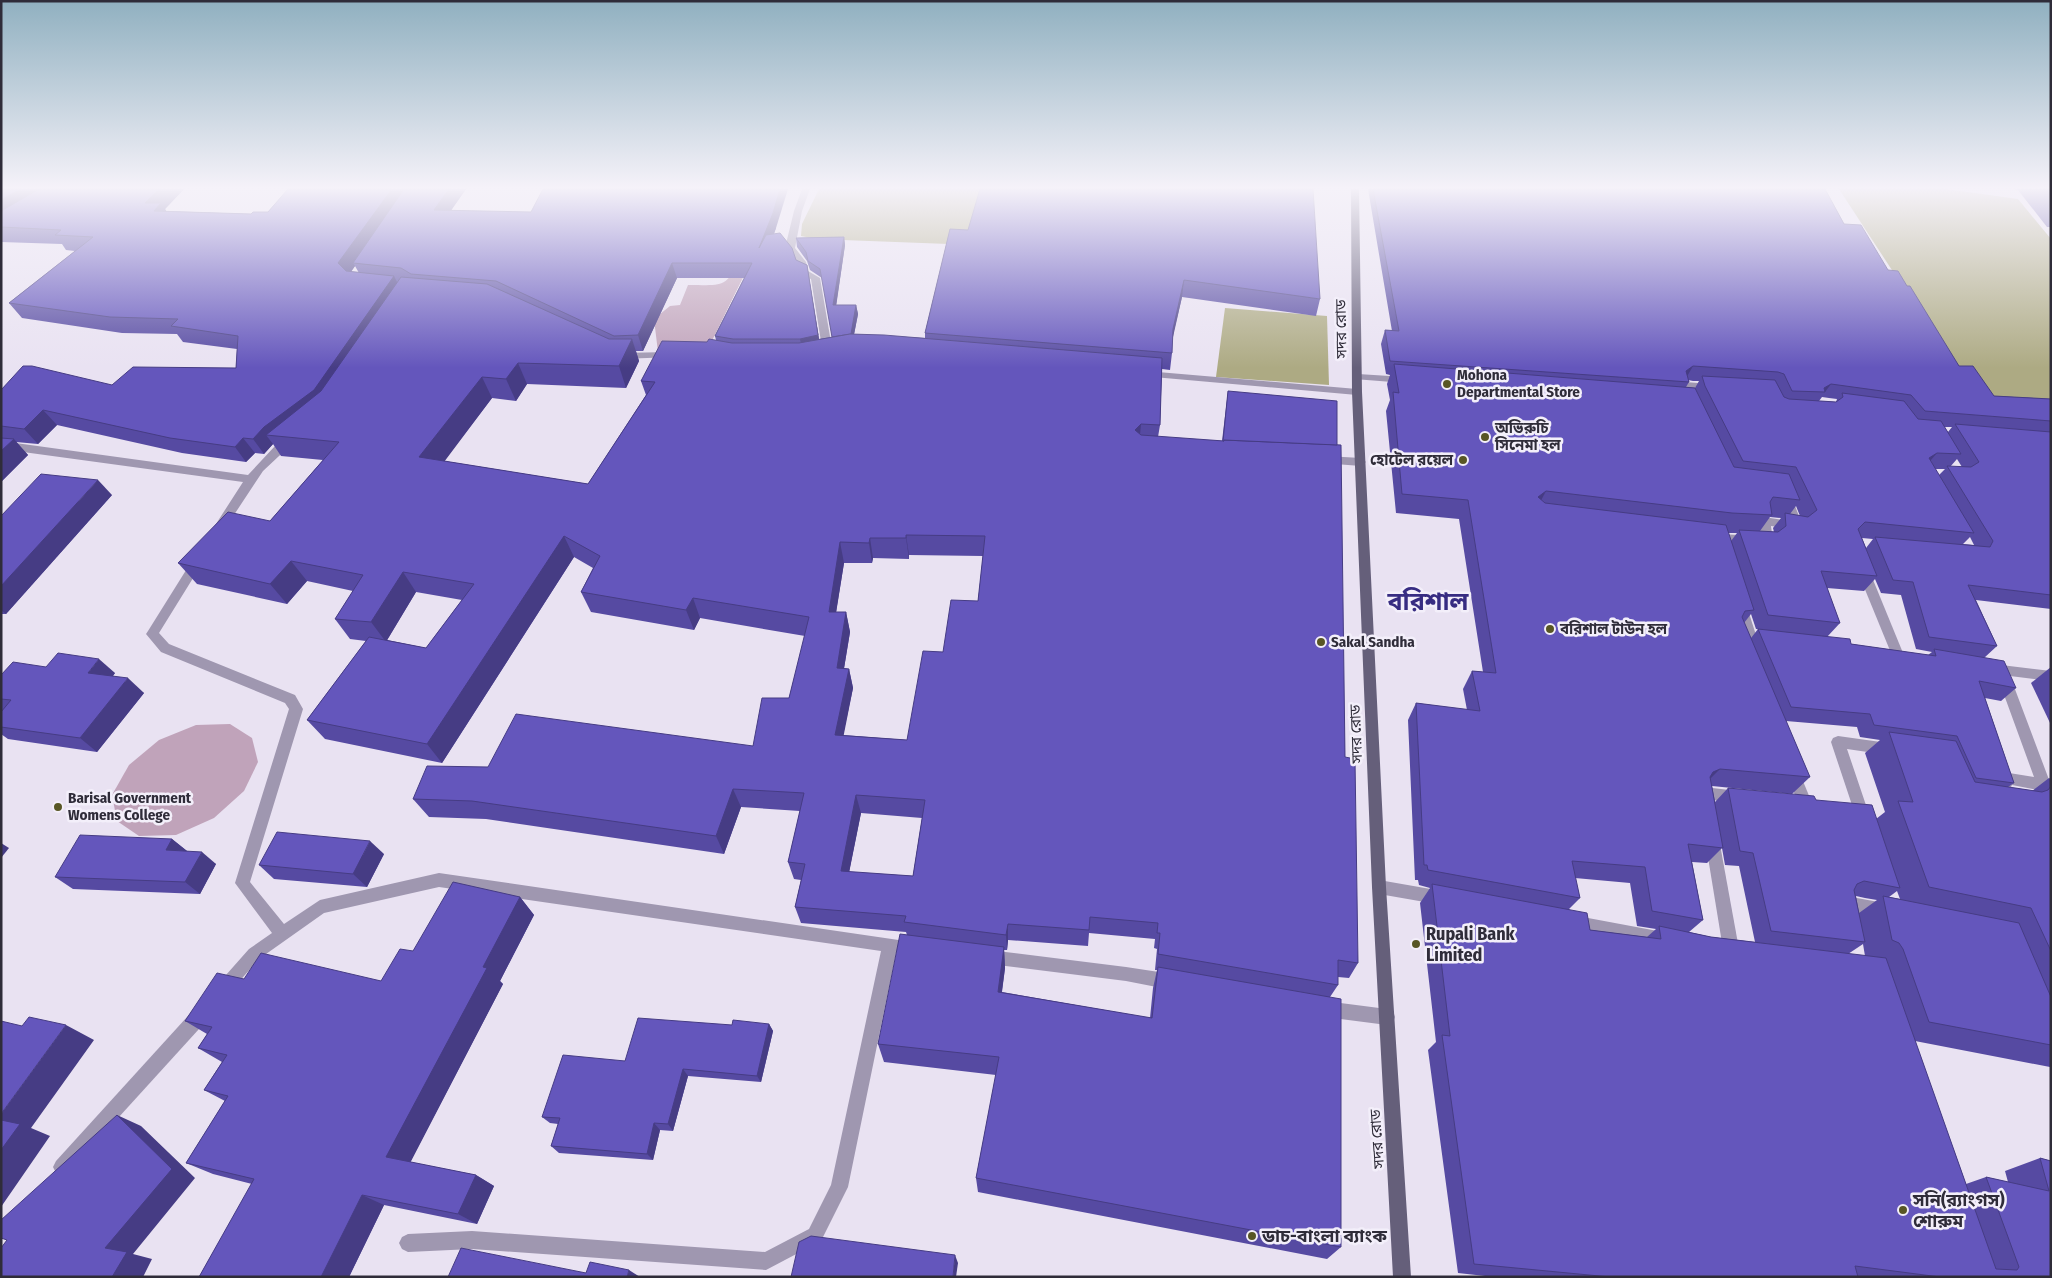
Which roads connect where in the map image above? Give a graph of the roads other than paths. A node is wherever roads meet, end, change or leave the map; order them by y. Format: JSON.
{"nodes":[{"id":1,"x":790,"y":249,"type":"edge"},
{"id":2,"x":1357,"y":249,"type":"edge"},
{"id":3,"x":609,"y":352,"type":"edge"},
{"id":4,"x":827,"y":354,"type":"edge"},
{"id":5,"x":683,"y":355,"type":"edge"},
{"id":6,"x":1131,"y":373,"type":"edge"},
{"id":7,"x":1358,"y":377,"type":"junction"},
{"id":8,"x":1416,"y":381,"type":"edge"},
{"id":9,"x":1722,"y":388,"type":"edge"},
{"id":10,"x":1357,"y":392,"type":"junction"},
{"id":11,"x":1688,"y":405,"type":"edge"},
{"id":12,"x":301,"y":431,"type":"edge"},
{"id":13,"x":1,"y":445,"type":"edge"},
{"id":14,"x":1313,"y":460,"type":"edge"},
{"id":15,"x":1361,"y":462,"type":"junction"},
{"id":16,"x":250,"y":479,"type":"junction"},
{"id":17,"x":1781,"y":487,"type":"edge"},
{"id":18,"x":216,"y":533,"type":"edge"},
{"id":19,"x":1717,"y":540,"type":"edge"},
{"id":20,"x":205,"y":550,"type":"edge"},
{"id":21,"x":1860,"y":562,"type":"edge"},
{"id":22,"x":1738,"y":600,"type":"edge"},
{"id":23,"x":1735,"y":634,"type":"edge"},
{"id":24,"x":1878,"y":651,"type":"edge"},
{"id":25,"x":2051,"y":676,"type":"edge"},
{"id":26,"x":1901,"y":750,"type":"edge"},
{"id":27,"x":1787,"y":759,"type":"edge"},
{"id":28,"x":2010,"y":796,"type":"edge"},
{"id":29,"x":1750,"y":798,"type":"edge"},
{"id":30,"x":1787,"y":802,"type":"edge"},
{"id":31,"x":1805,"y":803,"type":"junction"},
{"id":32,"x":1823,"y":805,"type":"edge"},
{"id":33,"x":1842,"y":806,"type":"edge"},
{"id":34,"x":1860,"y":808,"type":"junction"},
{"id":35,"x":1868,"y":834,"type":"edge"},
{"id":36,"x":1379,"y":887,"type":"junction"},
{"id":37,"x":1889,"y":895,"type":"edge"},
{"id":38,"x":1456,"y":901,"type":"edge"},
{"id":39,"x":1561,"y":920,"type":"edge"},
{"id":40,"x":1850,"y":921,"type":"edge"},
{"id":41,"x":282,"y":934,"type":"junction"},
{"id":42,"x":1676,"y":942,"type":"edge"},
{"id":43,"x":890,"y":945,"type":"junction"},
{"id":44,"x":1713,"y":946,"type":"edge"},
{"id":45,"x":929,"y":950,"type":"edge"},
{"id":46,"x":979,"y":956,"type":"edge"},
{"id":47,"x":1183,"y":984,"type":"edge"},
{"id":48,"x":1306,"y":1006,"type":"edge"},
{"id":49,"x":1386,"y":1017,"type":"junction"},
{"id":50,"x":53,"y":1177,"type":"edge"},
{"id":51,"x":408,"y":1243,"type":"dead end"},
{"id":52,"x":1402,"y":1277,"type":"edge"}],
"edges":[{"from":1,"to":4,"type":"street"},
{"from":2,"to":7,"type":"main road","name":"সদর রোড"},
{"from":3,"to":5,"type":"street"},
{"from":6,"to":10,"type":"street"},
{"from":7,"to":8,"type":"street"},
{"from":7,"to":10,"type":"main road","name":"সদর রোড"},
{"from":9,"to":11,"type":"street"},
{"from":10,"to":15,"type":"main road","name":"সদর রোড"},
{"from":12,"to":16,"type":"street"},
{"from":13,"to":16,"type":"street"},
{"from":14,"to":15,"type":"street"},
{"from":15,"to":36,"type":"main road","name":"সদর রোড"},
{"from":16,"to":18,"type":"street"},
{"from":17,"to":19,"type":"street"},
{"from":20,"to":41,"type":"street"},
{"from":21,"to":24,"type":"street"},
{"from":22,"to":23,"type":"street"},
{"from":25,"to":28,"type":"street"},
{"from":26,"to":34,"type":"street"},
{"from":27,"to":31,"type":"street"},
{"from":29,"to":44,"type":"street"},
{"from":30,"to":31,"type":"street"},
{"from":31,"to":32,"type":"street"},
{"from":33,"to":34,"type":"street"},
{"from":34,"to":35,"type":"street"},
{"from":36,"to":38,"type":"street"},
{"from":36,"to":49,"type":"main road","name":"সদর রোড"},
{"from":37,"to":40,"type":"street"},
{"from":39,"to":42,"type":"street"},
{"from":41,"to":43,"type":"street"},
{"from":41,"to":50,"type":"street"},
{"from":43,"to":45,"type":"street"},
{"from":43,"to":51,"type":"street"},
{"from":46,"to":47,"type":"street"},
{"from":48,"to":49,"type":"street"},
{"from":49,"to":52,"type":"main road","name":"সদর রোড"}]}
